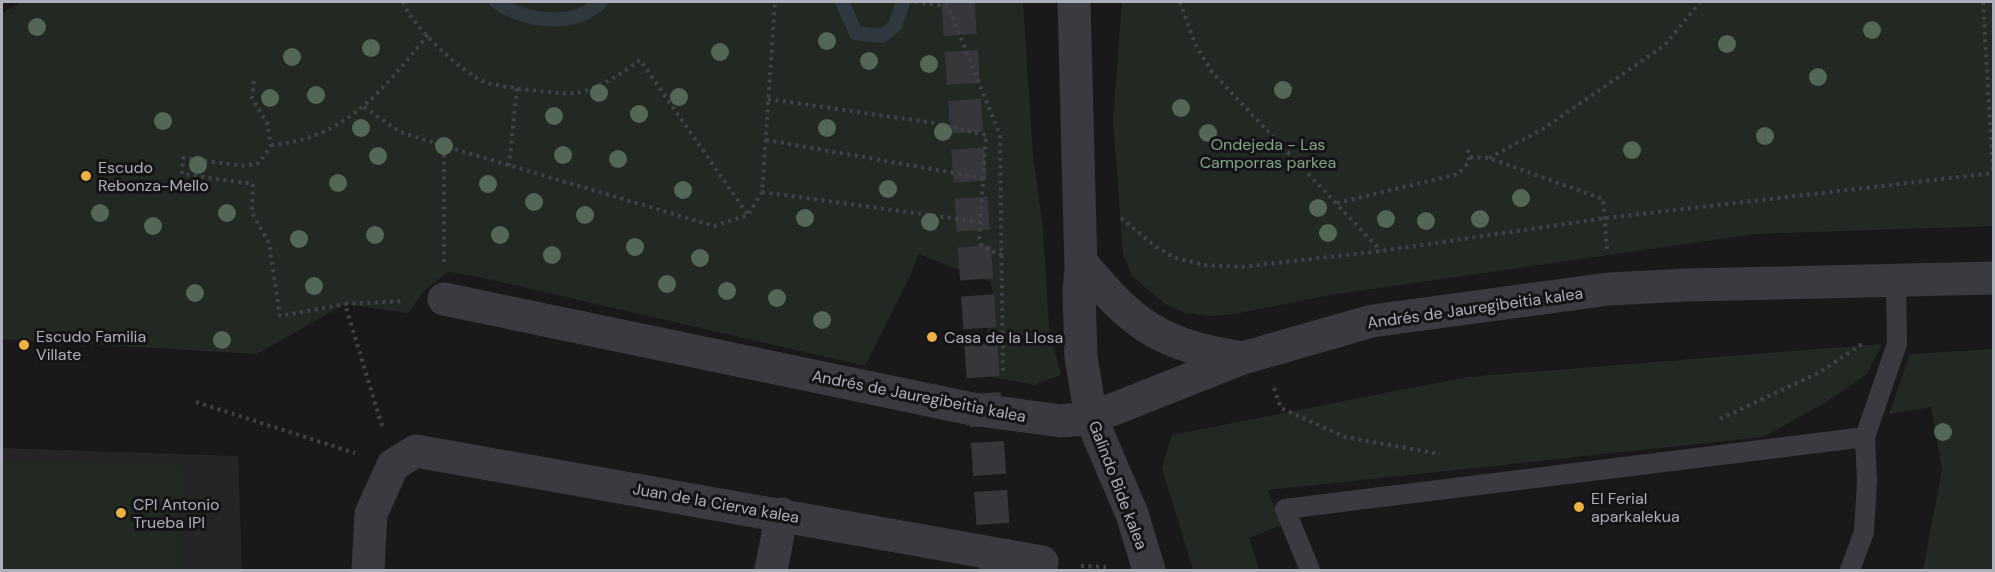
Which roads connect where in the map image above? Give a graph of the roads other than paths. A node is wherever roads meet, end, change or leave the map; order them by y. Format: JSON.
{"nodes":[{"id":1,"x":1074,"y":2,"type":"edge"},
{"id":2,"x":1080,"y":277,"type":"junction"},
{"id":3,"x":1994,"y":278,"type":"edge"},
{"id":4,"x":1896,"y":280,"type":"junction"},
{"id":5,"x":444,"y":299,"type":"road end"},
{"id":6,"x":1252,"y":356,"type":"junction"},
{"id":7,"x":1148,"y":398,"type":"junction"},
{"id":8,"x":1091,"y":418,"type":"junction"},
{"id":9,"x":1865,"y":436,"type":"junction"},
{"id":10,"x":782,"y":514,"type":"junction"},
{"id":11,"x":1147,"y":562,"type":"edge"},
{"id":12,"x":1041,"y":566,"type":"edge"},
{"id":13,"x":368,"y":570,"type":"edge"},
{"id":14,"x":771,"y":570,"type":"edge"},
{"id":15,"x":1310,"y":570,"type":"edge"},
{"id":16,"x":1850,"y":570,"type":"edge"}],
"edges":[{"from":1,"to":2,"type":"street","name":"Galindo Bide kalea"},
{"from":2,"to":6,"type":"street"},
{"from":2,"to":7,"type":"street","name":"Galindo Bide kalea"},
{"from":2,"to":8,"type":"street","name":"Galindo Bide kalea"},
{"from":3,"to":4,"type":"street","name":"Andrés de Jauregibeitia kalea"},
{"from":4,"to":6,"type":"street","name":"Andrés de Jauregibeitia kalea"},
{"from":4,"to":9,"type":"lane"},
{"from":5,"to":8,"type":"street","name":"Andrés de Jauregibeitia kalea"},
{"from":6,"to":7,"type":"street","name":"Andrés de Jauregibeitia kalea"},
{"from":7,"to":8,"type":"street","name":"Andrés de Jauregibeitia kalea"},
{"from":8,"to":11,"type":"street","name":"Galindo Bide kalea"},
{"from":9,"to":15,"type":"lane"},
{"from":9,"to":16,"type":"lane"},
{"from":10,"to":12,"type":"street","name":"Juan de la Cierva kalea"},
{"from":10,"to":13,"type":"street","name":"Juan de la Cierva kalea"},
{"from":10,"to":14,"type":"street"}]}
